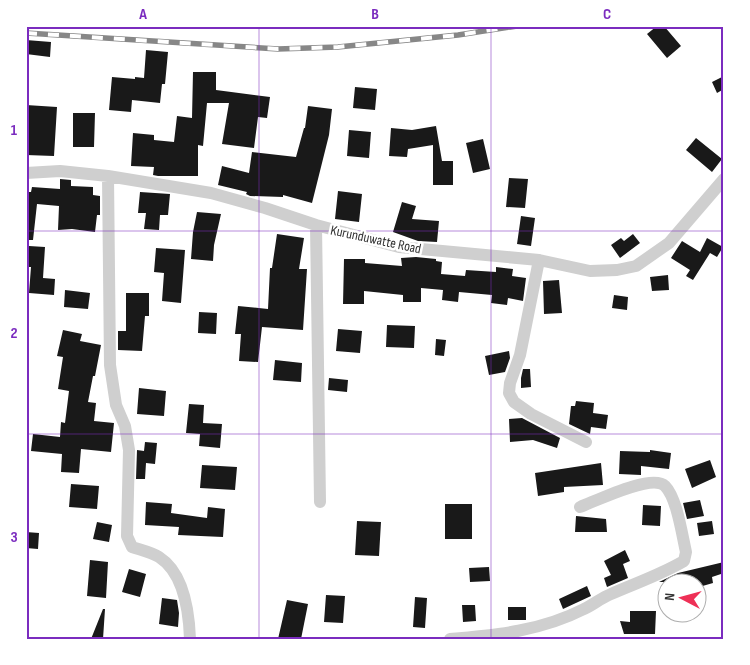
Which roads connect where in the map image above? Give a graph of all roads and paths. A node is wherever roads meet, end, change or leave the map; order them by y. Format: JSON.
{"nodes":[{"id":1,"x":26,"y":173,"type":"edge"},
{"id":2,"x":108,"y":176,"type":"junction"},
{"id":3,"x":724,"y":179,"type":"edge"},
{"id":4,"x":316,"y":225,"type":"junction"},
{"id":5,"x":539,"y":260,"type":"junction"},
{"id":6,"x":586,"y":442,"type":"dead end"},
{"id":7,"x":320,"y":502,"type":"dead end"},
{"id":8,"x":580,"y":507,"type":"dead end"},
{"id":9,"x":190,"y":639,"type":"edge"},
{"id":10,"x":450,"y":639,"type":"edge"}],
"edges":[{"from":1,"to":2,"type":"street","name":"Kurunduwatte Road"},
{"from":2,"to":4,"type":"street","name":"Kurunduwatte Road"},
{"from":2,"to":9,"type":"street"},
{"from":3,"to":5,"type":"street","name":"Kurunduwatte Road"},
{"from":4,"to":5,"type":"street","name":"Kurunduwatte Road"},
{"from":4,"to":7,"type":"street"},
{"from":5,"to":6,"type":"street"},
{"from":8,"to":10,"type":"street"}]}
